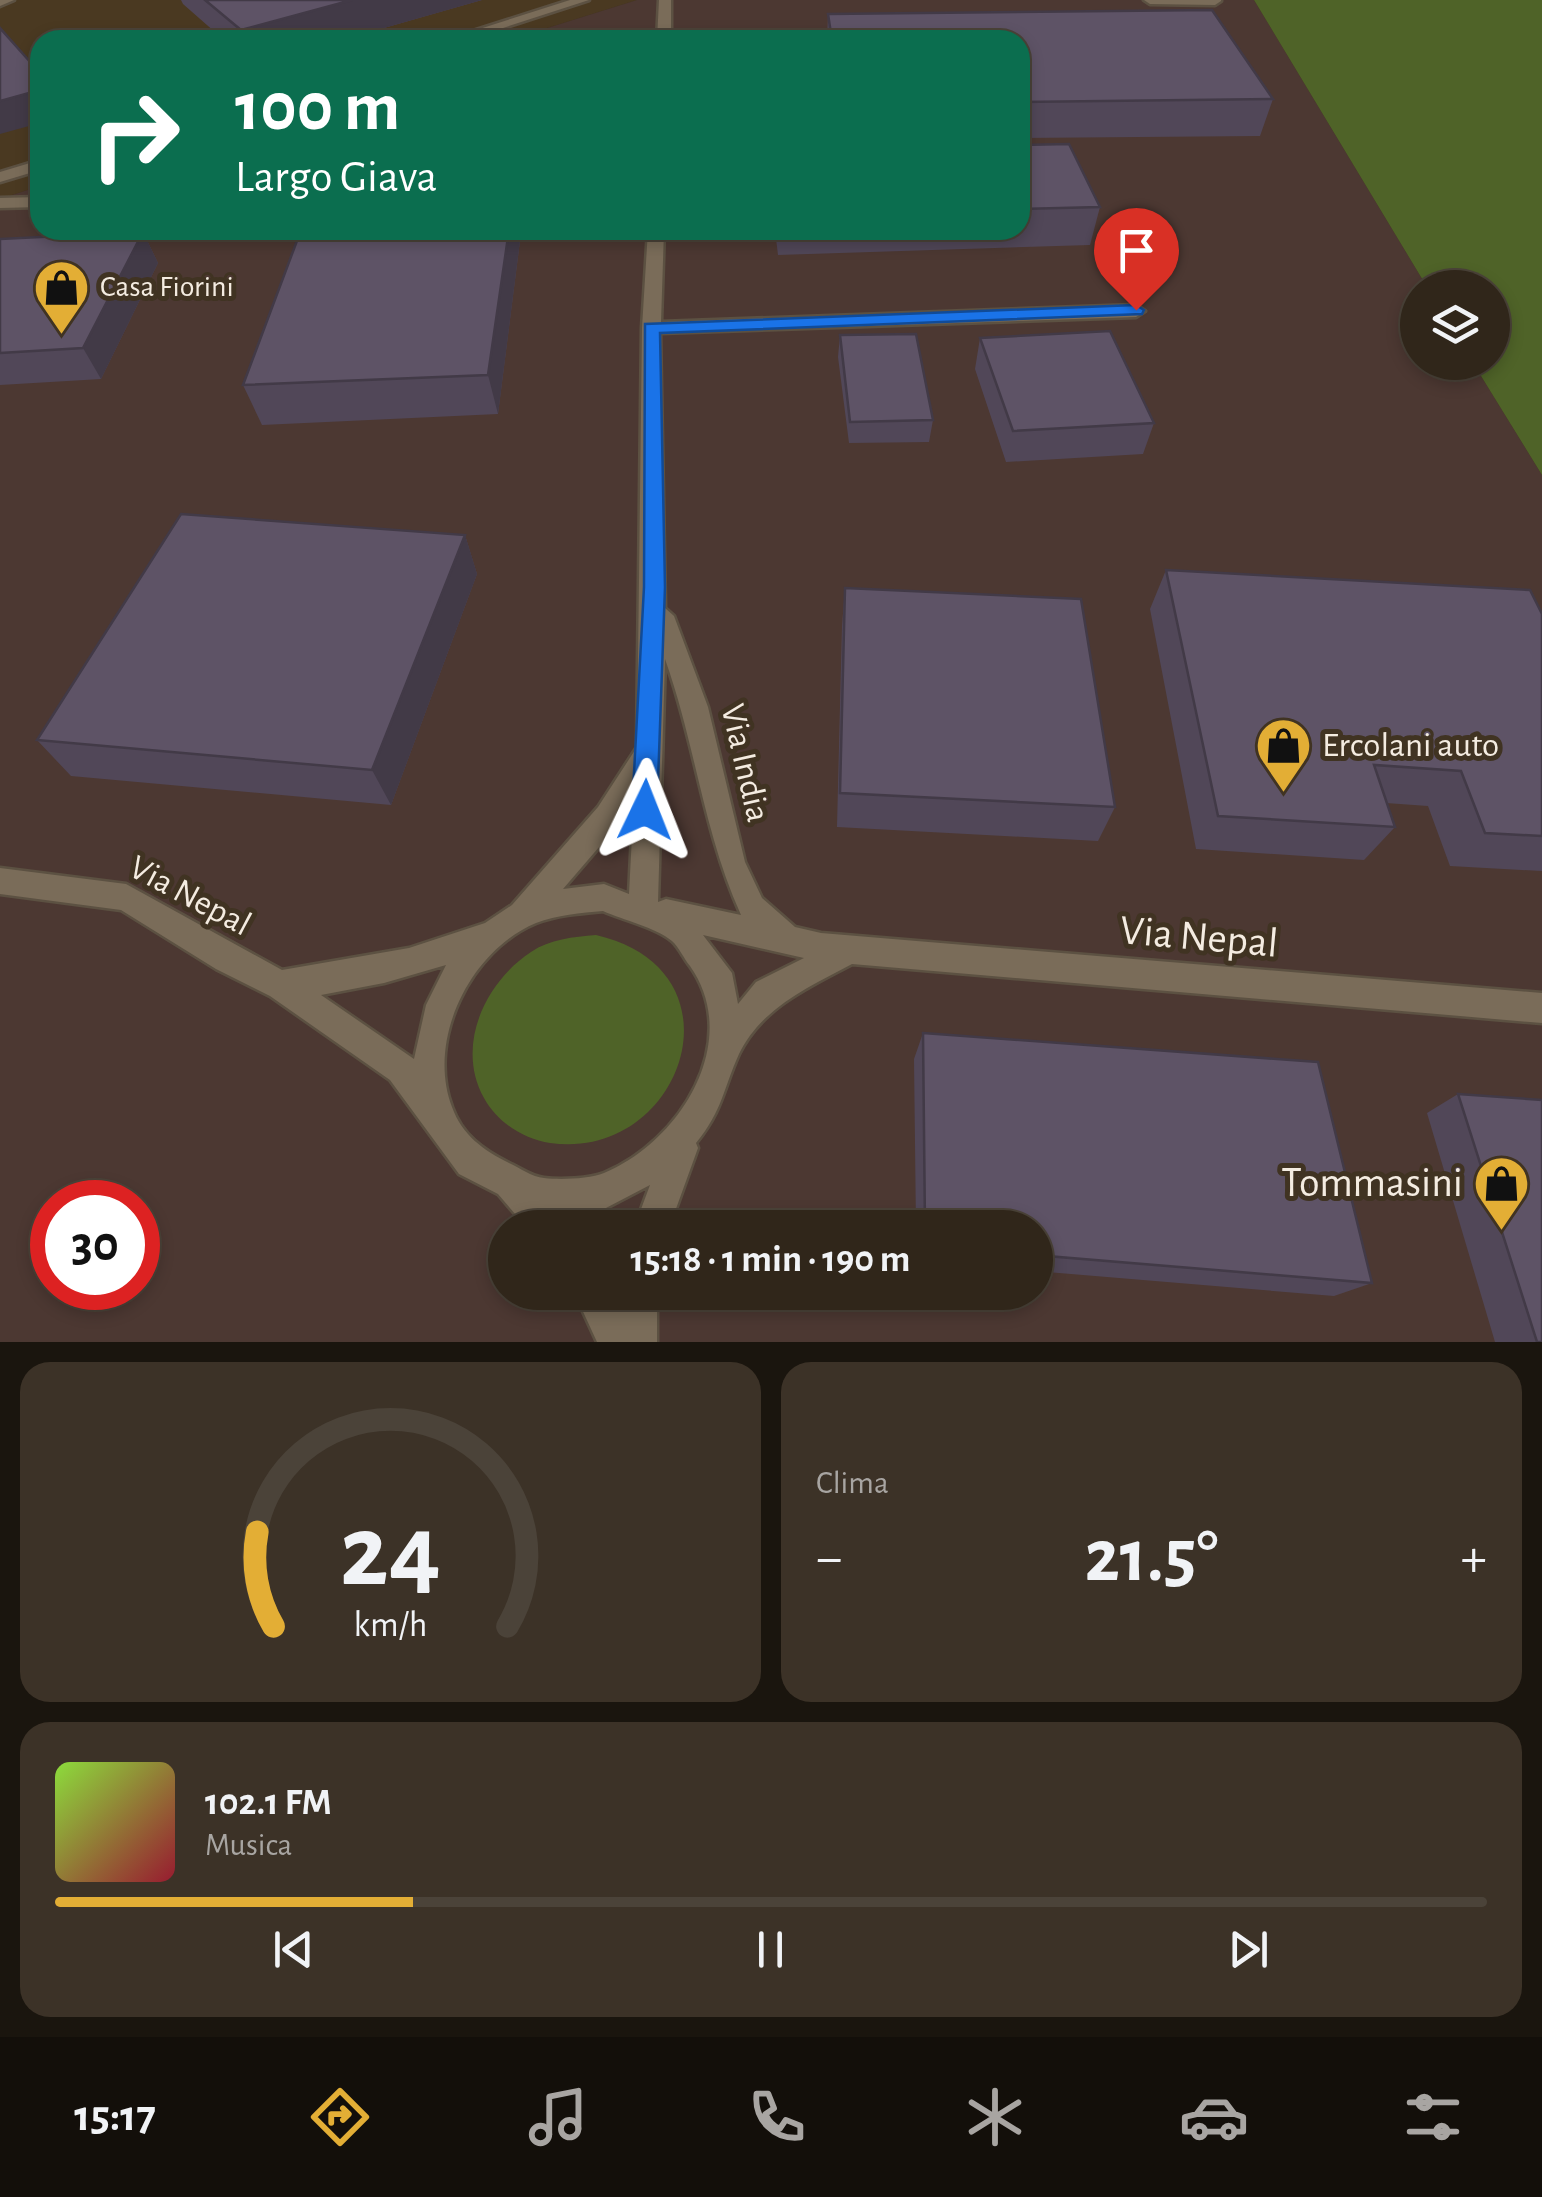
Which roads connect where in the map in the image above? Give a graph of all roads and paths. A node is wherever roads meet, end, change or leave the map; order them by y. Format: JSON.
{"nodes":[{"id":1,"x":8,"y":0,"type":"edge"},
{"id":2,"x":583,"y":0,"type":"edge"},
{"id":3,"x":666,"y":0,"type":"edge"},
{"id":4,"x":1150,"y":0,"type":"edge"},
{"id":5,"x":1214,"y":0,"type":"edge"},
{"id":6,"x":0,"y":2,"type":"edge"},
{"id":7,"x":485,"y":30,"type":"edge"},
{"id":8,"x":664,"y":30,"type":"edge"},
{"id":9,"x":30,"y":168,"type":"edge"},
{"id":10,"x":0,"y":177,"type":"edge"},
{"id":11,"x":30,"y":202,"type":"edge"},
{"id":12,"x":0,"y":203,"type":"edge"},
{"id":13,"x":656,"y":240,"type":"edge"},
{"id":14,"x":1136,"y":310,"type":"dead end"},
{"id":15,"x":652,"y":328,"type":"junction"},
{"id":16,"x":654,"y":587,"type":"junction"},
{"id":17,"x":647,"y":752,"type":"junction"},
{"id":18,"x":0,"y":881,"type":"edge"},
{"id":19,"x":649,"y":909,"type":"junction"},
{"id":20,"x":511,"y":922,"type":"junction"},
{"id":21,"x":790,"y":939,"type":"junction"},
{"id":22,"x":849,"y":950,"type":"junction"},
{"id":23,"x":281,"y":986,"type":"junction"},
{"id":24,"x":1542,"y":1008,"type":"edge"},
{"id":25,"x":728,"y":1041,"type":"junction"},
{"id":26,"x":439,"y":1117,"type":"junction"},
{"id":27,"x":684,"y":1141,"type":"junction"},
{"id":28,"x":513,"y":1188,"type":"junction"},
{"id":29,"x":534,"y":1210,"type":"edge"},
{"id":30,"x":658,"y":1210,"type":"edge"},
{"id":31,"x":601,"y":1310,"type":"edge"},
{"id":32,"x":639,"y":1310,"type":"edge"},
{"id":33,"x":616,"y":1342,"type":"edge"},
{"id":34,"x":638,"y":1342,"type":"edge"}],
"edges":[{"from":1,"to":6,"type":"street"},
{"from":2,"to":7,"type":"street"},
{"from":3,"to":8,"type":"street"},
{"from":4,"to":5,"type":"street"},
{"from":9,"to":10,"type":"street"},
{"from":11,"to":12,"type":"street"},
{"from":13,"to":15,"type":"street","name":"Via India"},
{"from":14,"to":15,"type":"street"},
{"from":15,"to":16,"type":"street","name":"Via India"},
{"from":16,"to":17,"type":"street","name":"Via India"},
{"from":16,"to":21,"type":"street","name":"Via India"},
{"from":17,"to":19,"type":"street","name":"Via India"},
{"from":17,"to":20,"type":"street","name":"Via India"},
{"from":18,"to":23,"type":"street","name":"Via Nepal"},
{"from":19,"to":20,"type":"street","name":"Via Nepal"},
{"from":19,"to":21,"type":"street","name":"Via Nepal"},
{"from":19,"to":25,"type":"street","name":"Via Nepal"},
{"from":20,"to":23,"type":"street","name":"Via Nepal"},
{"from":20,"to":26,"type":"street","name":"Via Nepal"},
{"from":21,"to":22,"type":"street","name":"Via Nepal"},
{"from":22,"to":24,"type":"street","name":"Via Nepal"},
{"from":22,"to":25,"type":"street","name":"Via Nepal"},
{"from":23,"to":26,"type":"street","name":"Via Nepal"},
{"from":25,"to":27,"type":"street","name":"Via Nepal"},
{"from":26,"to":28,"type":"street","name":"Via Nepal"},
{"from":27,"to":28,"type":"street","name":"Via Nepal"},
{"from":27,"to":30,"type":"street"},
{"from":28,"to":29,"type":"street"},
{"from":31,"to":33,"type":"street"},
{"from":32,"to":34,"type":"street"}]}
